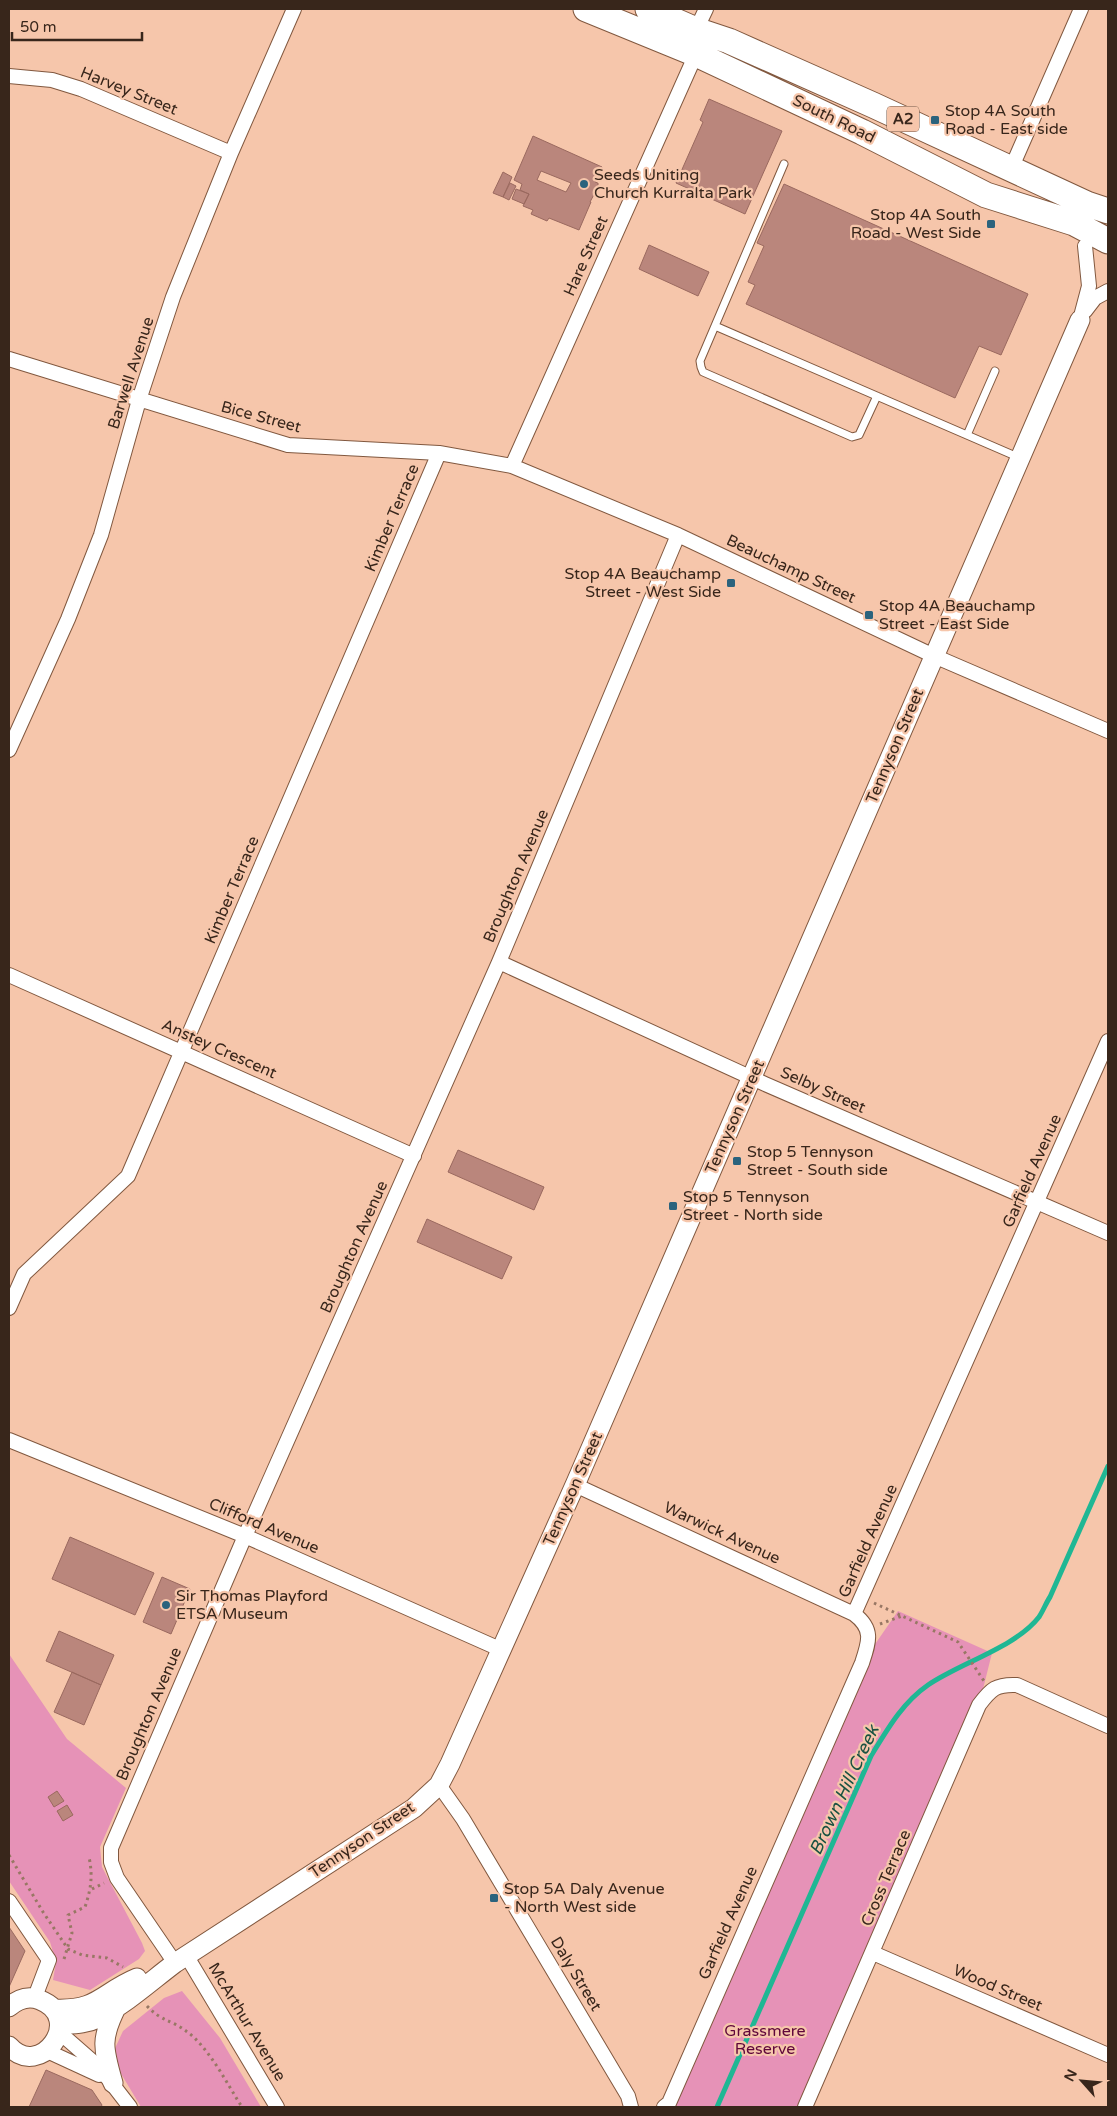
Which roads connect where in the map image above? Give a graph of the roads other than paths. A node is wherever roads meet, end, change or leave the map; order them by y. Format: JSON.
{"nodes":[{"id":1,"x":294,"y":9,"type":"edge"},
{"id":2,"x":586,"y":9,"type":"edge"},
{"id":3,"x":648,"y":9,"type":"edge"},
{"id":4,"x":1081,"y":9,"type":"edge"},
{"id":5,"x":699,"y":31,"type":"edge"},
{"id":6,"x":9,"y":76,"type":"edge"},
{"id":7,"x":231,"y":153,"type":"junction"},
{"id":8,"x":784,"y":164,"type":"dead end"},
{"id":9,"x":1011,"y":169,"type":"junction"},
{"id":10,"x":1108,"y":211,"type":"edge"},
{"id":11,"x":1096,"y":244,"type":"edge"},
{"id":12,"x":1108,"y":260,"type":"edge"},
{"id":13,"x":1108,"y":291,"type":"edge"},
{"id":14,"x":1080,"y":320,"type":"junction"},
{"id":15,"x":715,"y":326,"type":"junction"},
{"id":16,"x":9,"y":359,"type":"edge"},
{"id":17,"x":995,"y":371,"type":"dead end"},
{"id":18,"x":877,"y":396,"type":"junction"},
{"id":19,"x":139,"y":400,"type":"junction"},
{"id":20,"x":967,"y":435,"type":"junction"},
{"id":21,"x":439,"y":453,"type":"junction"},
{"id":22,"x":1020,"y":458,"type":"junction"},
{"id":23,"x":512,"y":466,"type":"junction"},
{"id":24,"x":678,"y":536,"type":"junction"},
{"id":25,"x":934,"y":656,"type":"junction"},
{"id":26,"x":1108,"y":730,"type":"edge"},
{"id":27,"x":9,"y":750,"type":"edge"},
{"id":28,"x":499,"y":962,"type":"junction"},
{"id":29,"x":9,"y":975,"type":"edge"},
{"id":30,"x":1108,"y":1041,"type":"edge"},
{"id":31,"x":181,"y":1052,"type":"junction"},
{"id":32,"x":752,"y":1078,"type":"junction"},
{"id":33,"x":414,"y":1156,"type":"junction"},
{"id":34,"x":1037,"y":1202,"type":"junction"},
{"id":35,"x":1108,"y":1232,"type":"edge"},
{"id":36,"x":9,"y":1308,"type":"edge"},
{"id":37,"x":9,"y":1440,"type":"edge"},
{"id":38,"x":575,"y":1485,"type":"junction"},
{"id":39,"x":245,"y":1536,"type":"junction"},
{"id":40,"x":854,"y":1614,"type":"junction"},
{"id":41,"x":502,"y":1650,"type":"junction"},
{"id":42,"x":1108,"y":1726,"type":"edge"},
{"id":43,"x":439,"y":1785,"type":"junction"},
{"id":44,"x":9,"y":1901,"type":"edge"},
{"id":45,"x":873,"y":1953,"type":"junction"},
{"id":46,"x":180,"y":1959,"type":"junction"},
{"id":47,"x":35,"y":1998,"type":"junction"},
{"id":48,"x":117,"y":2006,"type":"junction"},
{"id":49,"x":9,"y":2007,"type":"edge"},
{"id":50,"x":58,"y":2022,"type":"junction"},
{"id":51,"x":10,"y":2050,"type":"edge"},
{"id":52,"x":47,"y":2051,"type":"junction"},
{"id":53,"x":1108,"y":2055,"type":"edge"},
{"id":54,"x":113,"y":2083,"type":"junction"},
{"id":55,"x":130,"y":2107,"type":"edge"},
{"id":56,"x":277,"y":2107,"type":"edge"},
{"id":57,"x":631,"y":2107,"type":"edge"},
{"id":58,"x":664,"y":2107,"type":"edge"},
{"id":59,"x":806,"y":2107,"type":"edge"}],
"edges":[{"from":1,"to":7,"type":"street","name":"Barwell Avenue"},
{"from":2,"to":5,"type":"highway","name":"South Road","number":"A2"},
{"from":3,"to":5,"type":"highway","name":"South Road","number":"A2"},
{"from":4,"to":9,"type":"street"},
{"from":5,"to":9,"type":"highway","name":"South Road","number":"A2"},
{"from":5,"to":11,"type":"highway","name":"South Road","number":"A2"},
{"from":5,"to":23,"type":"street","name":"Hare Street"},
{"from":6,"to":7,"type":"street","name":"Harvey Street"},
{"from":7,"to":19,"type":"street","name":"Barwell Avenue"},
{"from":8,"to":15,"type":"lane"},
{"from":9,"to":10,"type":"highway","name":"South Road","number":"A2"},
{"from":11,"to":12,"type":"highway","name":"South Road"},
{"from":11,"to":14,"type":"street","name":"Tennyson Street"},
{"from":13,"to":14,"type":"street","name":"Tennyson Street"},
{"from":14,"to":22,"type":"street","name":"Tennyson Street"},
{"from":15,"to":18,"type":"lane"},
{"from":15,"to":18,"type":"lane"},
{"from":16,"to":19,"type":"street","name":"Bice Street"},
{"from":17,"to":20,"type":"lane"},
{"from":18,"to":20,"type":"lane"},
{"from":19,"to":21,"type":"street","name":"Bice Street"},
{"from":19,"to":27,"type":"street","name":"Barwell Avenue"},
{"from":20,"to":22,"type":"lane"},
{"from":21,"to":23,"type":"street","name":"Bice Street"},
{"from":21,"to":31,"type":"street","name":"Kimber Terrace"},
{"from":22,"to":25,"type":"street","name":"Tennyson Street"},
{"from":23,"to":24,"type":"street","name":"Beauchamp Street"},
{"from":24,"to":25,"type":"street","name":"Beauchamp Street"},
{"from":24,"to":28,"type":"street","name":"Broughton Avenue"},
{"from":25,"to":26,"type":"street","name":"Beauchamp Street"},
{"from":25,"to":32,"type":"street","name":"Tennyson Street"},
{"from":28,"to":32,"type":"street","name":"Selby Street"},
{"from":28,"to":33,"type":"street","name":"Broughton Avenue"},
{"from":29,"to":31,"type":"street","name":"Anstey Crescent"},
{"from":30,"to":34,"type":"street","name":"Garfield Avenue"},
{"from":31,"to":33,"type":"street","name":"Anstey Crescent"},
{"from":31,"to":36,"type":"street","name":"Kimber Terrace"},
{"from":32,"to":34,"type":"street","name":"Selby Street"},
{"from":32,"to":38,"type":"street","name":"Tennyson Street"},
{"from":33,"to":39,"type":"street","name":"Broughton Avenue"},
{"from":34,"to":35,"type":"street","name":"Selby Street"},
{"from":34,"to":40,"type":"street","name":"Garfield Avenue"},
{"from":37,"to":39,"type":"street","name":"Clifford Avenue"},
{"from":38,"to":40,"type":"street","name":"Warwick Avenue"},
{"from":38,"to":41,"type":"street","name":"Tennyson Street"},
{"from":39,"to":41,"type":"street","name":"Clifford Avenue"},
{"from":39,"to":46,"type":"street","name":"Broughton Avenue"},
{"from":40,"to":58,"type":"street","name":"Garfield Avenue"},
{"from":41,"to":43,"type":"street","name":"Tennyson Street"},
{"from":42,"to":45,"type":"street","name":"Cross Terrace"},
{"from":43,"to":46,"type":"street","name":"Tennyson Street"},
{"from":43,"to":57,"type":"street","name":"Daly Street"},
{"from":44,"to":47,"type":"street"},
{"from":45,"to":53,"type":"street","name":"Wood Street"},
{"from":45,"to":59,"type":"street","name":"Cross Terrace"},
{"from":46,"to":48,"type":"street","name":"Tennyson Street"},
{"from":46,"to":50,"type":"street","name":"Tennyson Street"},
{"from":46,"to":56,"type":"street","name":"McArthur Avenue"},
{"from":47,"to":49,"type":"street"},
{"from":47,"to":50,"type":"street"},
{"from":48,"to":50,"type":"street","name":"Tennyson Street"},
{"from":48,"to":54,"type":"street"},
{"from":50,"to":52,"type":"street"},
{"from":50,"to":54,"type":"street"},
{"from":51,"to":52,"type":"street"},
{"from":52,"to":54,"type":"street"},
{"from":54,"to":55,"type":"street"}]}
